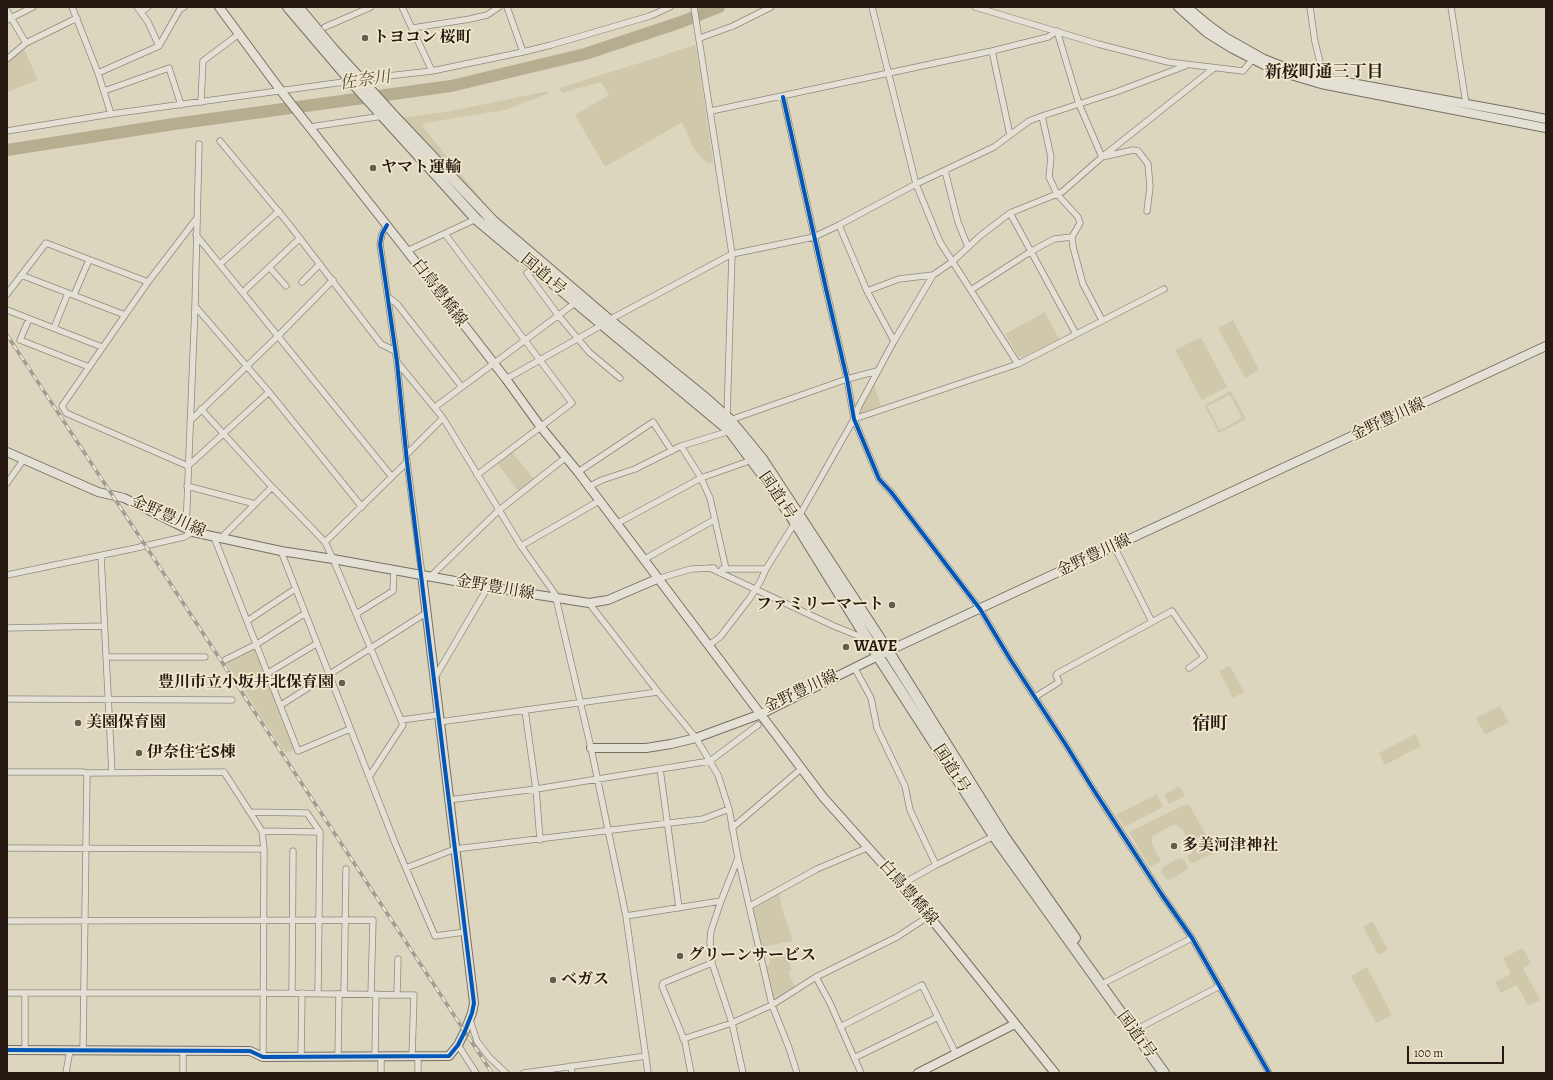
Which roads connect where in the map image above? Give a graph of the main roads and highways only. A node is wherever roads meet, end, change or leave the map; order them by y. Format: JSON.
{"nodes":[{"id":1,"x":219,"y":7,"type":"edge"},
{"id":2,"x":288,"y":7,"type":"edge"},
{"id":3,"x":298,"y":7,"type":"edge"},
{"id":4,"x":1178,"y":7,"type":"edge"},
{"id":5,"x":1187,"y":7,"type":"edge"},
{"id":6,"x":356,"y":80,"type":"junction"},
{"id":7,"x":387,"y":114,"type":"junction"},
{"id":8,"x":1546,"y":119,"type":"edge"},
{"id":9,"x":1546,"y":128,"type":"edge"},
{"id":10,"x":606,"y":323,"type":"junction"},
{"id":11,"x":1546,"y":346,"type":"edge"},
{"id":12,"x":7,"y":452,"type":"edge"},
{"id":13,"x":797,"y":519,"type":"junction"},
{"id":14,"x":422,"y":575,"type":"junction"},
{"id":15,"x":657,"y":579,"type":"junction"},
{"id":16,"x":883,"y":653,"type":"junction"},
{"id":17,"x":761,"y":714,"type":"junction"},
{"id":18,"x":591,"y":748,"type":"road end"},
{"id":19,"x":1015,"y":1024,"type":"junction"},
{"id":20,"x":7,"y":1050,"type":"edge"},
{"id":21,"x":918,"y":1073,"type":"edge"},
{"id":22,"x":1055,"y":1073,"type":"edge"},
{"id":23,"x":1164,"y":1073,"type":"edge"},
{"id":24,"x":1172,"y":1073,"type":"edge"}],
"edges":[{"from":1,"to":15,"type":"main road","name":"白鳥豊橋線"},
{"from":2,"to":6,"type":"highway","name":"国道1号"},
{"from":3,"to":6,"type":"highway","name":"国道1号"},
{"from":4,"to":9,"type":"main road"},
{"from":5,"to":8,"type":"main road"},
{"from":6,"to":7,"type":"highway","name":"国道1号"},
{"from":7,"to":10,"type":"highway","name":"国道1号"},
{"from":7,"to":10,"type":"highway","name":"国道1号"},
{"from":10,"to":13,"type":"highway","name":"国道1号"},
{"from":10,"to":13,"type":"highway","name":"国道1号"},
{"from":11,"to":16,"type":"main road","name":"金野豊川線"},
{"from":12,"to":14,"type":"main road","name":"金野豊川線"},
{"from":13,"to":16,"type":"highway","name":"国道1号"},
{"from":13,"to":16,"type":"highway","name":"国道1号"},
{"from":14,"to":15,"type":"main road","name":"金野豊川線"},
{"from":14,"to":20,"type":"main road"},
{"from":15,"to":17,"type":"main road","name":"金野豊川線"},
{"from":16,"to":17,"type":"main road","name":"金野豊川線"},
{"from":16,"to":23,"type":"highway","name":"国道1号"},
{"from":16,"to":24,"type":"highway","name":"国道1号"},
{"from":17,"to":18,"type":"main road"},
{"from":17,"to":19,"type":"main road","name":"白鳥豊橋線"},
{"from":19,"to":21,"type":"main road"},
{"from":19,"to":22,"type":"main road","name":"白鳥豊橋線"}]}
